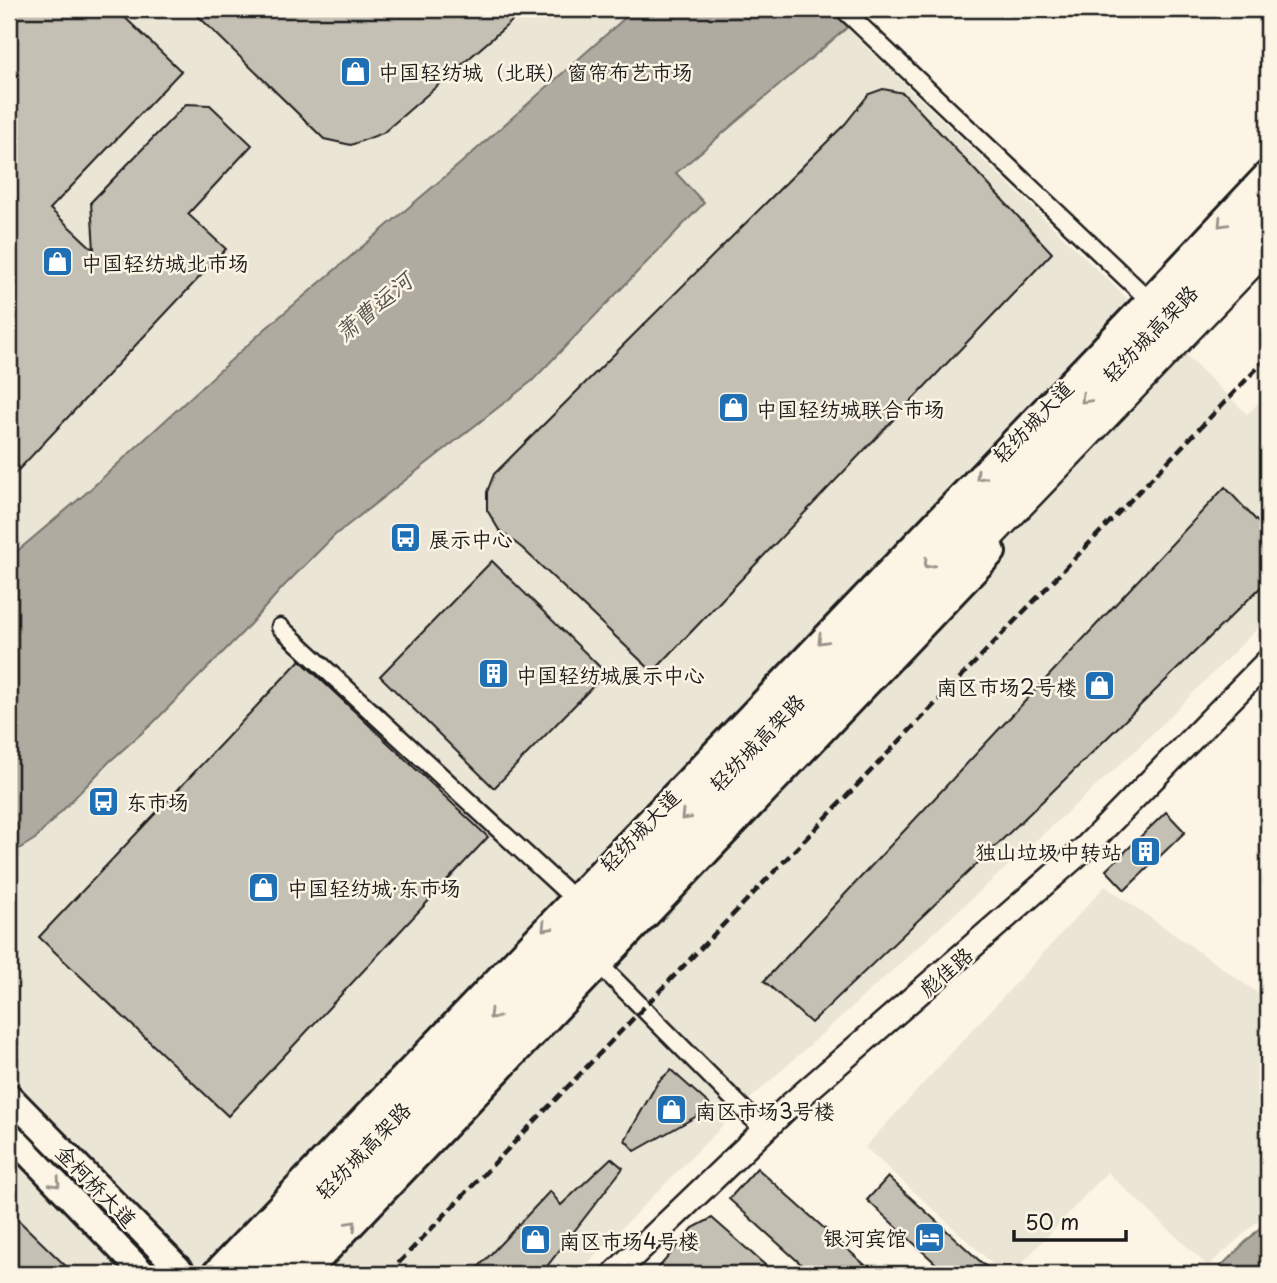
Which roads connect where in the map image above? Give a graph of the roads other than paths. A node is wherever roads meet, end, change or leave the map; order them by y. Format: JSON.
{"nodes":[{"id":1,"x":843,"y":9,"type":"edge"},
{"id":2,"x":1268,"y":173,"type":"edge"},
{"id":3,"x":1268,"y":209,"type":"edge"},
{"id":4,"x":1268,"y":244,"type":"edge"},
{"id":5,"x":1268,"y":260,"type":"edge"},
{"id":6,"x":1149,"y":300,"type":"junction"},
{"id":7,"x":280,"y":627,"type":"dead end"},
{"id":8,"x":1268,"y":661,"type":"edge"},
{"id":9,"x":573,"y":898,"type":"junction"},
{"id":10,"x":600,"y":965,"type":"junction"},
{"id":11,"x":9,"y":1096,"type":"edge"},
{"id":12,"x":764,"y":1130,"type":"junction"},
{"id":13,"x":9,"y":1134,"type":"edge"},
{"id":14,"x":144,"y":1274,"type":"edge"},
{"id":15,"x":184,"y":1274,"type":"edge"},
{"id":16,"x":214,"y":1274,"type":"edge"},
{"id":17,"x":243,"y":1274,"type":"edge"},
{"id":18,"x":280,"y":1274,"type":"edge"},
{"id":19,"x":305,"y":1274,"type":"edge"},
{"id":20,"x":614,"y":1274,"type":"edge"}],
"edges":[{"from":1,"to":6,"type":"street"},
{"from":2,"to":6,"type":"main road","name":"轻纺城大道","one_way":true},
{"from":3,"to":17,"type":"highway","name":"轻纺城高架路","one_way":true},
{"from":4,"to":18,"type":"highway","name":"轻纺城高架路"},
{"from":5,"to":10,"type":"main road"},
{"from":6,"to":9,"type":"main road","name":"轻纺城大道","one_way":true},
{"from":7,"to":9,"type":"street"},
{"from":8,"to":12,"type":"street","name":"彪佳路"},
{"from":9,"to":16,"type":"main road","name":"轻纺城大道","one_way":true},
{"from":10,"to":12,"type":"street"},
{"from":19,"to":10,"type":"main road","one_way":true},
{"from":11,"to":15,"type":"main road","name":"金柯桥大道"},
{"from":12,"to":20,"type":"street","name":"彪佳路"},
{"from":13,"to":14,"type":"main road","name":"金柯桥大道","one_way":true}]}
